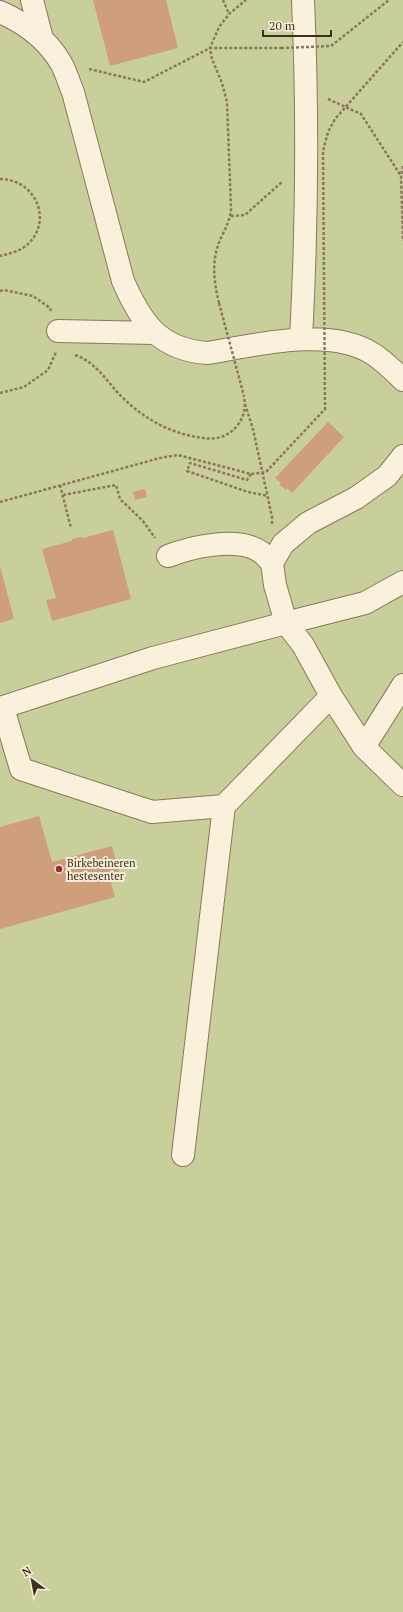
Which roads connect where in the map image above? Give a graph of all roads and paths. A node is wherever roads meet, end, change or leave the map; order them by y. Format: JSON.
{"nodes":[{"id":1,"x":32,"y":0,"type":"edge"},
{"id":2,"x":223,"y":0,"type":"edge"},
{"id":3,"x":246,"y":0,"type":"edge"},
{"id":4,"x":303,"y":0,"type":"edge"},
{"id":5,"x":389,"y":0,"type":"edge"},
{"id":6,"x":0,"y":12,"type":"edge"},
{"id":7,"x":229,"y":14,"type":"junction"},
{"id":8,"x":42,"y":39,"type":"junction"},
{"id":9,"x":403,"y":42,"type":"edge"},
{"id":10,"x":210,"y":48,"type":"junction"},
{"id":11,"x":61,"y":63,"type":"junction"},
{"id":12,"x":306,"y":97,"type":"junction"},
{"id":13,"x":306,"y":159,"type":"junction"},
{"id":14,"x":403,"y":166,"type":"edge"},
{"id":15,"x":401,"y":176,"type":"junction"},
{"id":16,"x":0,"y":179,"type":"edge"},
{"id":17,"x":231,"y":216,"type":"junction"},
{"id":18,"x":403,"y":241,"type":"edge"},
{"id":19,"x":0,"y":256,"type":"edge"},
{"id":20,"x":58,"y":331,"type":"dead end"},
{"id":21,"x":154,"y":332,"type":"junction"},
{"id":22,"x":301,"y":339,"type":"junction"},
{"id":23,"x":70,"y":353,"type":"dead end"},
{"id":24,"x":403,"y":380,"type":"edge"},
{"id":25,"x":245,"y":403,"type":"junction"},
{"id":26,"x":403,"y":456,"type":"edge"},
{"id":27,"x":251,"y":474,"type":"junction"},
{"id":28,"x":60,"y":485,"type":"junction"},
{"id":29,"x":63,"y":495,"type":"junction"},
{"id":30,"x":268,"y":496,"type":"junction"},
{"id":31,"x":0,"y":502,"type":"edge"},
{"id":32,"x":272,"y":524,"type":"dead end"},
{"id":33,"x":71,"y":528,"type":"dead end"},
{"id":34,"x":168,"y":556,"type":"joint"},
{"id":35,"x":272,"y":563,"type":"junction"},
{"id":36,"x":403,"y":582,"type":"edge"},
{"id":37,"x":286,"y":623,"type":"junction"},
{"id":38,"x":403,"y":685,"type":"edge"},
{"id":39,"x":331,"y":696,"type":"junction"},
{"id":40,"x":1,"y":708,"type":"edge"},
{"id":41,"x":364,"y":747,"type":"junction"},
{"id":42,"x":403,"y":785,"type":"edge"},
{"id":43,"x":224,"y":806,"type":"junction"},
{"id":44,"x":183,"y":1155,"type":"dead end"}],
"edges":[{"from":1,"to":8,"type":"street"},
{"from":2,"to":7,"type":"path"},
{"from":3,"to":7,"type":"path"},
{"from":4,"to":12,"type":"street"},
{"from":5,"to":10,"type":"path","bridge":true},
{"from":6,"to":8,"type":"street"},
{"from":7,"to":10,"type":"path"},
{"from":8,"to":11,"type":"street"},
{"from":9,"to":27,"type":"path","bridge":true},
{"from":10,"to":11,"type":"path"},
{"from":10,"to":17,"type":"path"},
{"from":11,"to":21,"type":"street"},
{"from":12,"to":13,"type":"street"},
{"from":12,"to":15,"type":"path"},
{"from":13,"to":17,"type":"path"},
{"from":13,"to":22,"type":"street"},
{"from":14,"to":15,"type":"path"},
{"from":15,"to":18,"type":"path"},
{"from":16,"to":19,"type":"path"},
{"from":17,"to":25,"type":"path","bridge":true},
{"from":20,"to":21,"type":"street"},
{"from":21,"to":22,"type":"street"},
{"from":22,"to":24,"type":"street"},
{"from":23,"to":25,"type":"path"},
{"from":25,"to":30,"type":"path"},
{"from":26,"to":35,"type":"street"},
{"from":27,"to":28,"type":"path","bridge":true},
{"from":27,"to":30,"type":"path"},
{"from":28,"to":29,"type":"path"},
{"from":28,"to":31,"type":"path","bridge":true},
{"from":29,"to":33,"type":"path"},
{"from":29,"to":34,"type":"path"},
{"from":30,"to":32,"type":"path"},
{"from":34,"to":35,"type":"street"},
{"from":35,"to":37,"type":"street"},
{"from":36,"to":37,"type":"street"},
{"from":37,"to":39,"type":"street"},
{"from":37,"to":40,"type":"street"},
{"from":38,"to":41,"type":"street"},
{"from":39,"to":41,"type":"street"},
{"from":39,"to":43,"type":"street"},
{"from":40,"to":43,"type":"street"},
{"from":41,"to":42,"type":"street"},
{"from":43,"to":44,"type":"street"}]}
